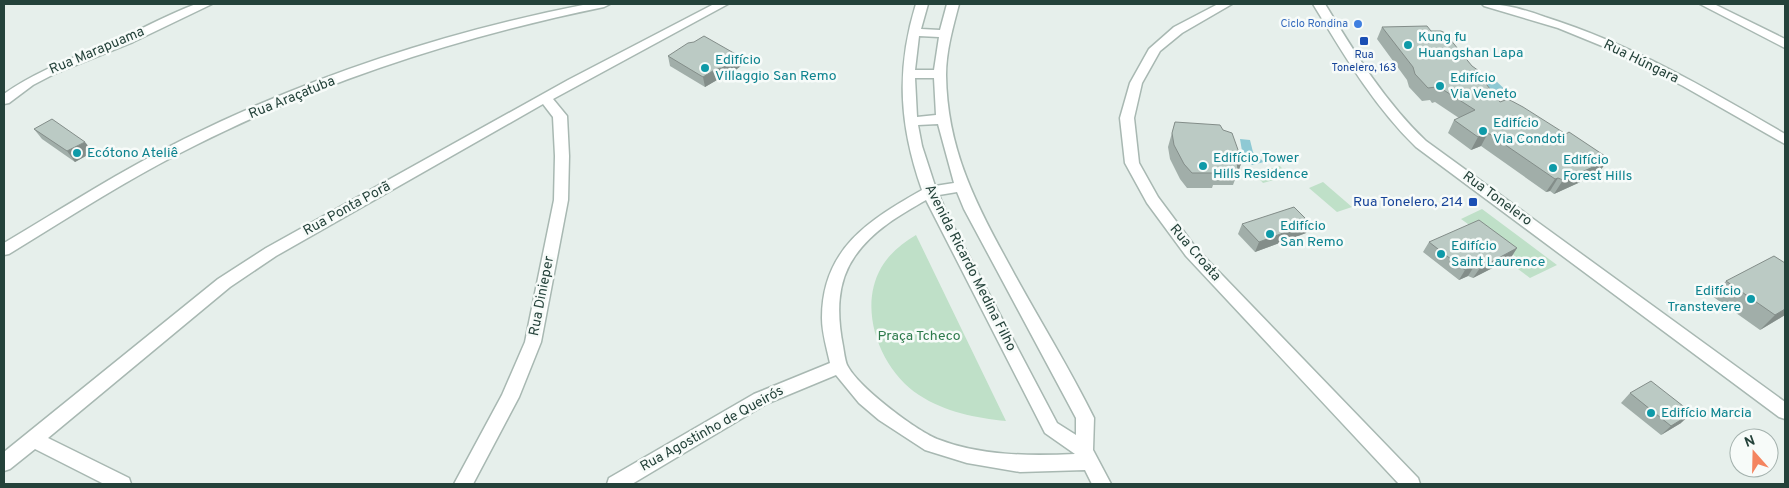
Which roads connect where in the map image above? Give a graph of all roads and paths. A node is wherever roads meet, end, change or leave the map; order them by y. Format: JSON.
{"nodes":[{"id":1,"x":172,"y":4,"type":"edge"},
{"id":2,"x":206,"y":4,"type":"edge"},
{"id":3,"x":604,"y":4,"type":"edge"},
{"id":4,"x":720,"y":4,"type":"edge"},
{"id":5,"x":922,"y":4,"type":"edge"},
{"id":6,"x":953,"y":4,"type":"edge"},
{"id":7,"x":1226,"y":4,"type":"edge"},
{"id":8,"x":1319,"y":4,"type":"edge"},
{"id":9,"x":1488,"y":4,"type":"edge"},
{"id":10,"x":1706,"y":4,"type":"edge"},
{"id":11,"x":182,"y":13,"type":"junction"},
{"id":12,"x":913,"y":32,"type":"junction"},
{"id":13,"x":945,"y":34,"type":"junction"},
{"id":14,"x":1785,"y":44,"type":"edge"},
{"id":15,"x":908,"y":74,"type":"junction"},
{"id":16,"x":940,"y":74,"type":"junction"},
{"id":17,"x":545,"y":98,"type":"junction"},
{"id":18,"x":4,"y":100,"type":"edge"},
{"id":19,"x":943,"y":120,"type":"junction"},
{"id":20,"x":910,"y":122,"type":"junction"},
{"id":21,"x":1785,"y":140,"type":"edge"},
{"id":22,"x":961,"y":187,"type":"junction"},
{"id":23,"x":930,"y":192,"type":"junction"},
{"id":24,"x":4,"y":250,"type":"edge"},
{"id":25,"x":839,"y":367,"type":"junction"},
{"id":26,"x":1785,"y":412,"type":"edge"},
{"id":27,"x":33,"y":439,"type":"junction"},
{"id":28,"x":1087,"y":457,"type":"junction"},
{"id":29,"x":4,"y":463,"type":"edge"},
{"id":30,"x":122,"y":484,"type":"edge"},
{"id":31,"x":464,"y":484,"type":"edge"},
{"id":32,"x":616,"y":484,"type":"edge"},
{"id":33,"x":1102,"y":484,"type":"edge"},
{"id":34,"x":1412,"y":484,"type":"edge"}],
"edges":[{"from":1,"to":11,"type":"street"},
{"from":2,"to":11,"type":"street","name":"Rua Marapuama"},
{"from":3,"to":24,"type":"street","name":"Rua Araçatuba"},
{"from":4,"to":17,"type":"street","name":"Rua Ponta Porã"},
{"from":5,"to":12,"type":"street","name":"Avenida Ricardo Medina Filho"},
{"from":6,"to":13,"type":"street","name":"Avenida Ricardo Medina Filho"},
{"from":7,"to":34,"type":"street","name":"Rua Croata"},
{"from":8,"to":26,"type":"street","name":"Rua Tonelero"},
{"from":9,"to":21,"type":"street","name":"Rua Húngara"},
{"from":10,"to":14,"type":"street"},
{"from":11,"to":18,"type":"street","name":"Rua Marapuama"},
{"from":12,"to":13,"type":"street"},
{"from":12,"to":15,"type":"street","name":"Avenida Ricardo Medina Filho"},
{"from":13,"to":16,"type":"street","name":"Avenida Ricardo Medina Filho"},
{"from":15,"to":16,"type":"street"},
{"from":15,"to":20,"type":"street","name":"Avenida Ricardo Medina Filho"},
{"from":16,"to":19,"type":"street","name":"Avenida Ricardo Medina Filho"},
{"from":17,"to":27,"type":"street","name":"Rua Ponta Porã"},
{"from":17,"to":31,"type":"street","name":"Rua Dinieper"},
{"from":19,"to":20,"type":"street"},
{"from":19,"to":22,"type":"street","name":"Avenida Ricardo Medina Filho"},
{"from":20,"to":23,"type":"street","name":"Avenida Ricardo Medina Filho"},
{"from":22,"to":23,"type":"street"},
{"from":22,"to":28,"type":"street","name":"Avenida Ricardo Medina Filho"},
{"from":23,"to":25,"type":"street"},
{"from":23,"to":28,"type":"street","name":"Avenida Ricardo Medina Filho"},
{"from":25,"to":28,"type":"street"},
{"from":25,"to":32,"type":"street","name":"Rua Agostinho de Queirós"},
{"from":27,"to":29,"type":"street","name":"Rua Ponta Porã"},
{"from":27,"to":30,"type":"street"},
{"from":28,"to":33,"type":"street","name":"Avenida Ricardo Medina Filho"}]}
